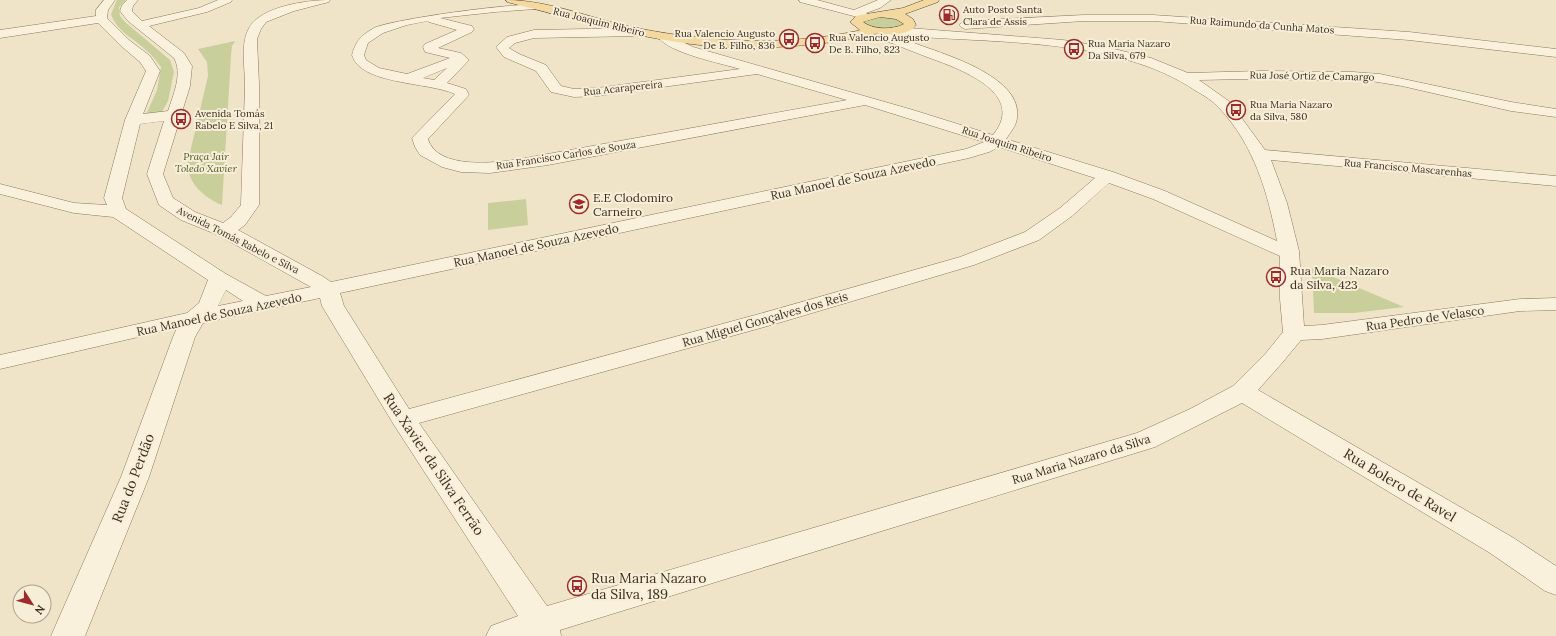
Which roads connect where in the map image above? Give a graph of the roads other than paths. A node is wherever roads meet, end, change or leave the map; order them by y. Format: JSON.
{"nodes":[{"id":1,"x":110,"y":0,"type":"edge"},
{"id":2,"x":133,"y":0,"type":"edge"},
{"id":3,"x":227,"y":0,"type":"edge"},
{"id":4,"x":325,"y":0,"type":"edge"},
{"id":5,"x":804,"y":0,"type":"edge"},
{"id":6,"x":886,"y":0,"type":"edge"},
{"id":7,"x":931,"y":2,"type":"edge"},
{"id":8,"x":508,"y":3,"type":"edge"},
{"id":9,"x":424,"y":17,"type":"junction"},
{"id":10,"x":859,"y":18,"type":"junction"},
{"id":11,"x":101,"y":19,"type":"junction"},
{"id":12,"x":140,"y":25,"type":"junction"},
{"id":13,"x":876,"y":25,"type":"junction"},
{"id":14,"x":904,"y":25,"type":"junction"},
{"id":15,"x":608,"y":28,"type":"junction"},
{"id":16,"x":965,"y":31,"type":"junction"},
{"id":17,"x":638,"y":32,"type":"joint"},
{"id":18,"x":0,"y":34,"type":"edge"},
{"id":19,"x":664,"y":37,"type":"junction"},
{"id":20,"x":822,"y":40,"type":"junction"},
{"id":21,"x":705,"y":42,"type":"junction"},
{"id":22,"x":689,"y":50,"type":"junction"},
{"id":23,"x":1556,"y":53,"type":"edge"},
{"id":24,"x":717,"y":58,"type":"junction"},
{"id":25,"x":462,"y":60,"type":"junction"},
{"id":26,"x":757,"y":71,"type":"junction"},
{"id":27,"x":1185,"y":77,"type":"junction"},
{"id":28,"x":407,"y":79,"type":"junction"},
{"id":29,"x":438,"y":84,"type":"junction"},
{"id":30,"x":864,"y":101,"type":"junction"},
{"id":31,"x":1556,"y":113,"type":"edge"},
{"id":32,"x":173,"y":115,"type":"junction"},
{"id":33,"x":133,"y":120,"type":"junction"},
{"id":34,"x":998,"y":141,"type":"junction"},
{"id":35,"x":1260,"y":154,"type":"junction"},
{"id":36,"x":1107,"y":176,"type":"junction"},
{"id":37,"x":1556,"y":181,"type":"edge"},
{"id":38,"x":0,"y":189,"type":"edge"},
{"id":39,"x":118,"y":212,"type":"junction"},
{"id":40,"x":225,"y":231,"type":"junction"},
{"id":41,"x":1289,"y":253,"type":"junction"},
{"id":42,"x":219,"y":278,"type":"junction"},
{"id":43,"x":328,"y":290,"type":"junction"},
{"id":44,"x":264,"y":304,"type":"junction"},
{"id":45,"x":1556,"y":304,"type":"edge"},
{"id":46,"x":194,"y":318,"type":"junction"},
{"id":47,"x":1294,"y":333,"type":"junction"},
{"id":48,"x":0,"y":362,"type":"edge"},
{"id":49,"x":1242,"y":392,"type":"junction"},
{"id":50,"x":403,"y":419,"type":"junction"},
{"id":51,"x":1556,"y":582,"type":"edge"},
{"id":52,"x":543,"y":629,"type":"edge"},
{"id":53,"x":68,"y":636,"type":"edge"},
{"id":54,"x":503,"y":636,"type":"edge"}],
"edges":[{"from":1,"to":11,"type":"street"},
{"from":2,"to":12,"type":"street","name":"Avenida Tomás Rabelo e Silva"},
{"from":3,"to":12,"type":"street"},
{"from":4,"to":40,"type":"street"},
{"from":5,"to":10,"type":"street"},
{"from":6,"to":10,"type":"street"},
{"from":7,"to":13,"type":"main road"},
{"from":7,"to":14,"type":"main road"},
{"from":8,"to":9,"type":"street","name":"Rua Francisco Carlos de Souza"},
{"from":8,"to":15,"type":"main road","name":"Rua Joaquim Ribeiro"},
{"from":9,"to":25,"type":"street"},
{"from":9,"to":28,"type":"street","name":"Rua Francisco Carlos de Souza"},
{"from":10,"to":13,"type":"main road"},
{"from":10,"to":13,"type":"main road"},
{"from":10,"to":20,"type":"main road"},
{"from":11,"to":18,"type":"street"},
{"from":11,"to":33,"type":"street"},
{"from":12,"to":32,"type":"street","name":"Avenida Tomás Rabelo e Silva"},
{"from":13,"to":14,"type":"main road"},
{"from":13,"to":14,"type":"main road"},
{"from":13,"to":20,"type":"main road"},
{"from":13,"to":34,"type":"street"},
{"from":14,"to":16,"type":"street"},
{"from":14,"to":16,"type":"street"},
{"from":15,"to":17,"type":"street","name":"Rua Acarapereira"},
{"from":15,"to":22,"type":"street"},
{"from":15,"to":26,"type":"street","name":"Rua Acarapereira"},
{"from":16,"to":23,"type":"street","name":"Rua Raimundo da Cunha Matos"},
{"from":16,"to":27,"type":"street"},
{"from":17,"to":19,"type":"main road","name":"Rua Joaquim Ribeiro"},
{"from":19,"to":21,"type":"main road","name":"Rua Joaquim Ribeiro"},
{"from":19,"to":22,"type":"street","name":"Rua Joaquim Ribeiro"},
{"from":20,"to":21,"type":"main road"},
{"from":21,"to":24,"type":"street"},
{"from":22,"to":24,"type":"street","name":"Rua Joaquim Ribeiro"},
{"from":24,"to":26,"type":"street","name":"Rua Joaquim Ribeiro"},
{"from":25,"to":28,"type":"street"},
{"from":25,"to":29,"type":"street"},
{"from":26,"to":30,"type":"street","name":"Rua Joaquim Ribeiro"},
{"from":27,"to":31,"type":"street","name":"Rua José Ortiz de Camargo"},
{"from":27,"to":35,"type":"street"},
{"from":28,"to":29,"type":"street","name":"Rua Francisco Carlos de Souza"},
{"from":29,"to":30,"type":"street","name":"Rua Francisco Carlos de Souza"},
{"from":30,"to":34,"type":"street","name":"Rua Joaquim Ribeiro"},
{"from":32,"to":33,"type":"street"},
{"from":32,"to":40,"type":"street","name":"Avenida Tomás Rabelo e Silva"},
{"from":33,"to":39,"type":"street"},
{"from":34,"to":36,"type":"street","name":"Rua Joaquim Ribeiro"},
{"from":34,"to":43,"type":"street","name":"Rua Manoel de Souza Azevedo"},
{"from":35,"to":37,"type":"street","name":"Rua Francisco Mascarenhas"},
{"from":35,"to":41,"type":"street"},
{"from":36,"to":41,"type":"street","name":"Rua Joaquim Ribeiro"},
{"from":36,"to":50,"type":"street","name":"Rua Miguel Gonçalves dos Reis"},
{"from":38,"to":39,"type":"street"},
{"from":39,"to":42,"type":"street"},
{"from":40,"to":43,"type":"street","name":"Avenida Tomás Rabelo e Silva"},
{"from":41,"to":47,"type":"street"},
{"from":42,"to":44,"type":"street"},
{"from":42,"to":46,"type":"street"},
{"from":43,"to":44,"type":"street","name":"Rua Manoel de Souza Azevedo"},
{"from":43,"to":50,"type":"street","name":"Rua Xavier da Silva Ferrão"},
{"from":44,"to":46,"type":"street","name":"Rua Manoel de Souza Azevedo"},
{"from":45,"to":47,"type":"street","name":"Rua Pedro de Velasco"},
{"from":46,"to":48,"type":"street","name":"Rua Manoel de Souza Azevedo"},
{"from":46,"to":53,"type":"street","name":"Rua do Perdão"},
{"from":47,"to":49,"type":"street","name":"Rua Maria Nazaro da Silva"},
{"from":49,"to":51,"type":"street","name":"Rua Bolero de Ravel"},
{"from":49,"to":52,"type":"street","name":"Rua Maria Nazaro da Silva"},
{"from":50,"to":52,"type":"street","name":"Rua Xavier da Silva Ferrão"},
{"from":52,"to":54,"type":"street","name":"Rua Maria Nazaro da Silva"}]}
